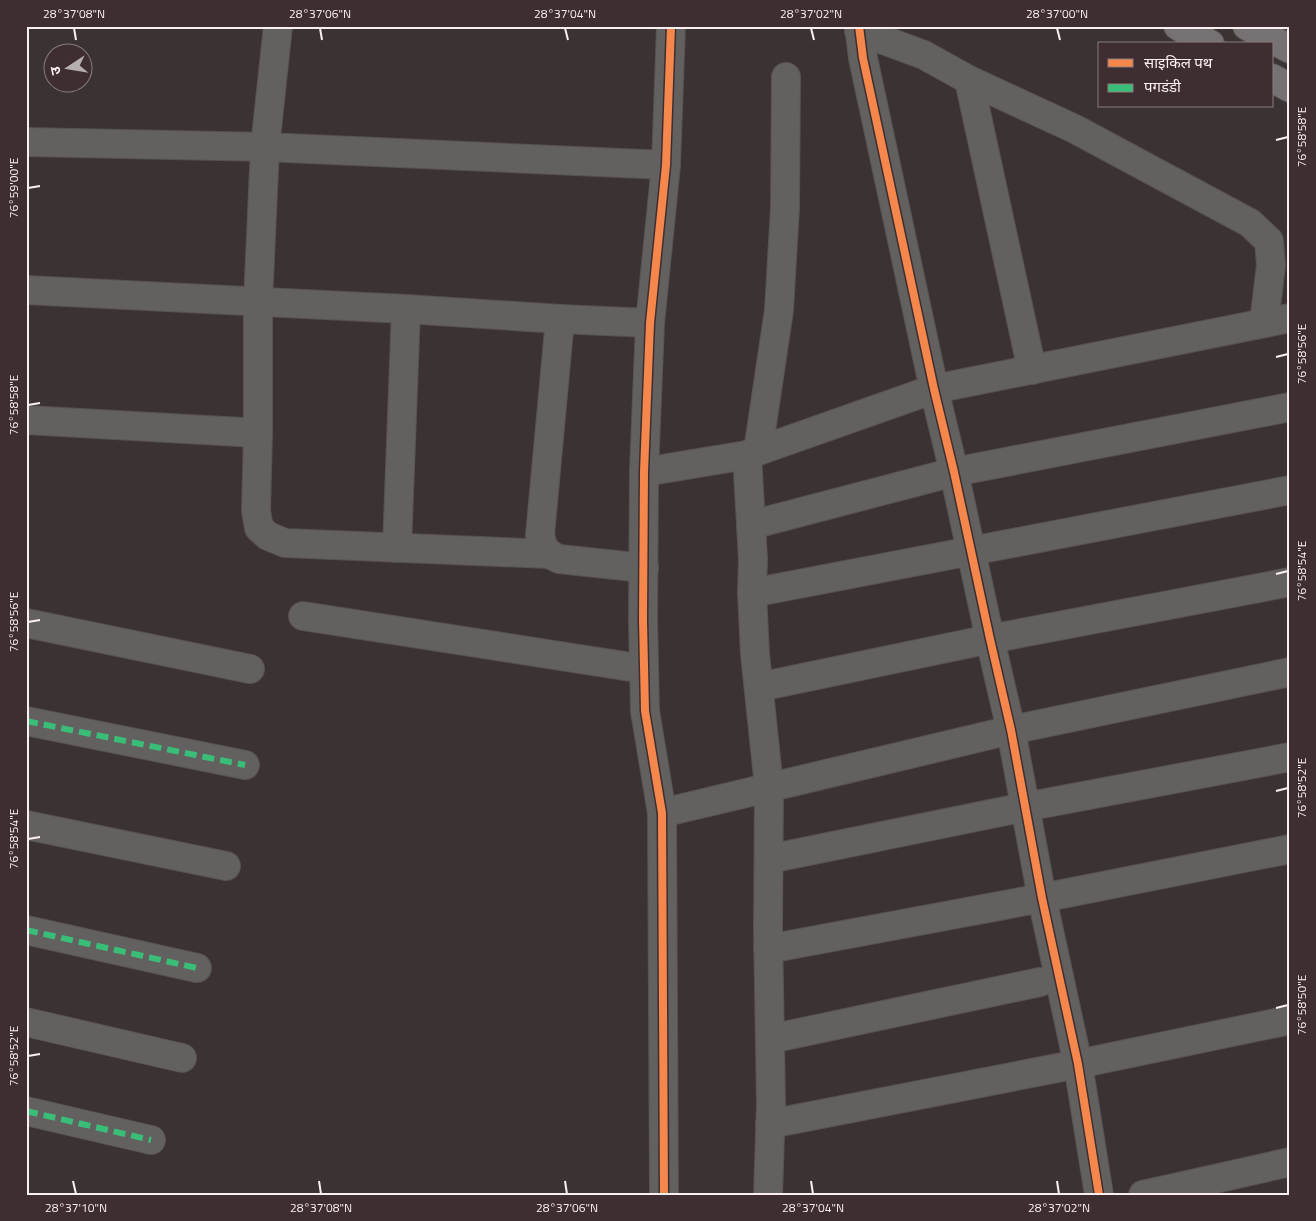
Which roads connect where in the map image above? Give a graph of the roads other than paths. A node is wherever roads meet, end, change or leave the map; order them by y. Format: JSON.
{"nodes":[{"id":1,"x":278,"y":26,"type":"edge"},
{"id":2,"x":671,"y":26,"type":"edge"},
{"id":3,"x":1178,"y":26,"type":"edge"},
{"id":4,"x":1247,"y":26,"type":"edge"},
{"id":5,"x":859,"y":29,"type":"edge"},
{"id":6,"x":1206,"y":42,"type":"edge"},
{"id":7,"x":1290,"y":49,"type":"edge"},
{"id":8,"x":786,"y":77,"type":"dead end"},
{"id":9,"x":1274,"y":79,"type":"edge"},
{"id":10,"x":969,"y":80,"type":"junction"},
{"id":11,"x":1290,"y":88,"type":"edge"},
{"id":12,"x":26,"y":142,"type":"edge"},
{"id":13,"x":265,"y":147,"type":"junction"},
{"id":14,"x":666,"y":165,"type":"junction"},
{"id":15,"x":26,"y":290,"type":"edge"},
{"id":16,"x":258,"y":302,"type":"junction"},
{"id":17,"x":406,"y":309,"type":"junction"},
{"id":18,"x":560,"y":319,"type":"junction"},
{"id":19,"x":1277,"y":321,"type":"edge"},
{"id":20,"x":650,"y":323,"type":"junction"},
{"id":21,"x":1032,"y":370,"type":"junction"},
{"id":22,"x":934,"y":389,"type":"junction"},
{"id":23,"x":1290,"y":407,"type":"edge"},
{"id":24,"x":26,"y":420,"type":"edge"},
{"id":25,"x":258,"y":433,"type":"junction"},
{"id":26,"x":752,"y":453,"type":"junction"},
{"id":27,"x":644,"y":472,"type":"junction"},
{"id":28,"x":954,"y":472,"type":"junction"},
{"id":29,"x":1290,"y":490,"type":"edge"},
{"id":30,"x":751,"y":524,"type":"junction"},
{"id":31,"x":397,"y":548,"type":"junction"},
{"id":32,"x":971,"y":551,"type":"junction"},
{"id":33,"x":549,"y":554,"type":"junction"},
{"id":34,"x":644,"y":568,"type":"junction"},
{"id":35,"x":1290,"y":582,"type":"edge"},
{"id":36,"x":752,"y":593,"type":"junction"},
{"id":37,"x":303,"y":616,"type":"dead end"},
{"id":38,"x":26,"y":623,"type":"edge"},
{"id":39,"x":990,"y":639,"type":"junction"},
{"id":40,"x":250,"y":669,"type":"dead end"},
{"id":41,"x":644,"y":669,"type":"junction"},
{"id":42,"x":1290,"y":672,"type":"edge"},
{"id":43,"x":759,"y":687,"type":"junction"},
{"id":44,"x":26,"y":721,"type":"edge"},
{"id":45,"x":1011,"y":730,"type":"junction"},
{"id":46,"x":1290,"y":757,"type":"edge"},
{"id":47,"x":245,"y":765,"type":"dead end"},
{"id":48,"x":769,"y":788,"type":"junction"},
{"id":49,"x":1025,"y":807,"type":"junction"},
{"id":50,"x":662,"y":813,"type":"junction"},
{"id":51,"x":26,"y":825,"type":"edge"},
{"id":52,"x":1290,"y":849,"type":"edge"},
{"id":53,"x":769,"y":859,"type":"junction"},
{"id":54,"x":226,"y":866,"type":"dead end"},
{"id":55,"x":1042,"y":898,"type":"junction"},
{"id":56,"x":26,"y":930,"type":"edge"},
{"id":57,"x":768,"y":949,"type":"junction"},
{"id":58,"x":197,"y":968,"type":"dead end"},
{"id":59,"x":1040,"y":982,"type":"dead end"},
{"id":60,"x":1290,"y":1020,"type":"edge"},
{"id":61,"x":26,"y":1022,"type":"edge"},
{"id":62,"x":770,"y":1039,"type":"junction"},
{"id":63,"x":182,"y":1058,"type":"dead end"},
{"id":64,"x":1078,"y":1064,"type":"junction"},
{"id":65,"x":26,"y":1111,"type":"edge"},
{"id":66,"x":770,"y":1124,"type":"junction"},
{"id":67,"x":151,"y":1140,"type":"dead end"},
{"id":68,"x":1290,"y":1162,"type":"edge"},
{"id":69,"x":664,"y":1195,"type":"edge"},
{"id":70,"x":768,"y":1195,"type":"edge"},
{"id":71,"x":1099,"y":1195,"type":"edge"},
{"id":72,"x":1143,"y":1195,"type":"edge"}],
"edges":[{"from":1,"to":13,"type":"street"},
{"from":2,"to":14,"type":"street"},
{"from":3,"to":6,"type":"main road"},
{"from":4,"to":7,"type":"main road"},
{"from":5,"to":10,"type":"street"},
{"from":5,"to":22,"type":"street"},
{"from":8,"to":26,"type":"street"},
{"from":9,"to":11,"type":"main road"},
{"from":10,"to":19,"type":"street"},
{"from":10,"to":21,"type":"street"},
{"from":12,"to":13,"type":"street"},
{"from":13,"to":14,"type":"street"},
{"from":13,"to":16,"type":"street"},
{"from":14,"to":20,"type":"street"},
{"from":15,"to":16,"type":"street"},
{"from":16,"to":17,"type":"street"},
{"from":16,"to":25,"type":"street"},
{"from":17,"to":18,"type":"street"},
{"from":17,"to":31,"type":"street"},
{"from":18,"to":20,"type":"street"},
{"from":18,"to":33,"type":"street"},
{"from":19,"to":21,"type":"street"},
{"from":20,"to":27,"type":"street"},
{"from":21,"to":22,"type":"street"},
{"from":22,"to":26,"type":"street"},
{"from":22,"to":28,"type":"street"},
{"from":23,"to":28,"type":"street"},
{"from":24,"to":25,"type":"street"},
{"from":25,"to":31,"type":"street"},
{"from":26,"to":27,"type":"street"},
{"from":26,"to":30,"type":"street"},
{"from":27,"to":34,"type":"street"},
{"from":28,"to":30,"type":"street"},
{"from":28,"to":32,"type":"street"},
{"from":29,"to":32,"type":"street"},
{"from":30,"to":36,"type":"street"},
{"from":31,"to":33,"type":"street"},
{"from":32,"to":36,"type":"street"},
{"from":32,"to":39,"type":"street"},
{"from":33,"to":34,"type":"street"},
{"from":34,"to":41,"type":"street"},
{"from":35,"to":39,"type":"street"},
{"from":36,"to":43,"type":"street"},
{"from":37,"to":41,"type":"street"},
{"from":38,"to":40,"type":"street"},
{"from":39,"to":43,"type":"street"},
{"from":39,"to":45,"type":"street"},
{"from":41,"to":50,"type":"street"},
{"from":42,"to":45,"type":"street"},
{"from":43,"to":48,"type":"street"},
{"from":44,"to":47,"type":"street"},
{"from":45,"to":48,"type":"street"},
{"from":45,"to":49,"type":"street"},
{"from":46,"to":49,"type":"street"},
{"from":48,"to":50,"type":"street"},
{"from":48,"to":53,"type":"street"},
{"from":49,"to":53,"type":"street"},
{"from":49,"to":55,"type":"street"},
{"from":50,"to":69,"type":"street"},
{"from":51,"to":54,"type":"street"},
{"from":52,"to":55,"type":"street"},
{"from":53,"to":57,"type":"street"},
{"from":55,"to":57,"type":"street"},
{"from":55,"to":64,"type":"street"},
{"from":56,"to":58,"type":"street"},
{"from":57,"to":62,"type":"street"},
{"from":59,"to":62,"type":"street"},
{"from":60,"to":64,"type":"street"},
{"from":61,"to":63,"type":"street"},
{"from":62,"to":66,"type":"street"},
{"from":64,"to":66,"type":"street"},
{"from":64,"to":71,"type":"street"},
{"from":65,"to":67,"type":"street"},
{"from":66,"to":70,"type":"street"},
{"from":68,"to":72,"type":"street"}]}
